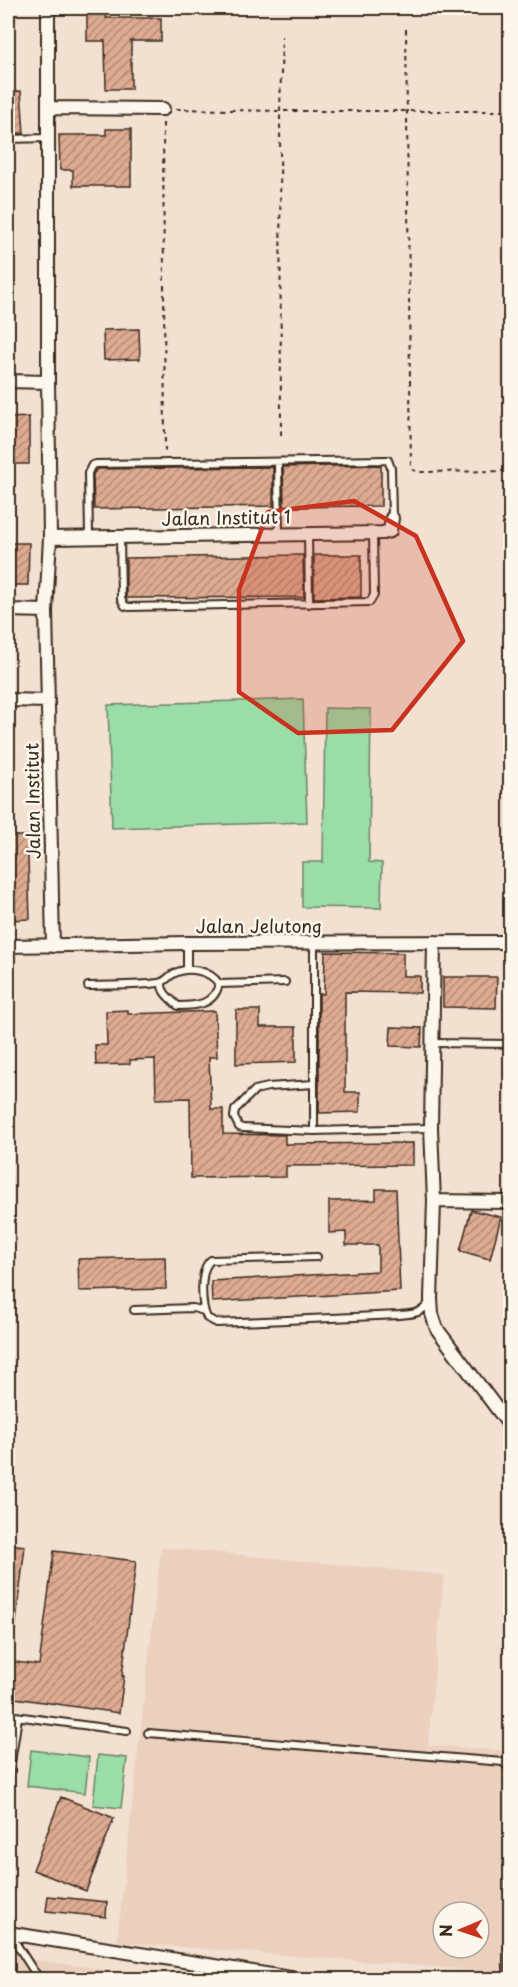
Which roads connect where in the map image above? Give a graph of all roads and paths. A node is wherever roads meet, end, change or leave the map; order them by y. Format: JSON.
{"nodes":[{"id":1,"x":48,"y":8,"type":"edge"},
{"id":2,"x":406,"y":29,"type":"dead end"},
{"id":3,"x":282,"y":36,"type":"dead end"},
{"id":4,"x":49,"y":108,"type":"junction"},
{"id":5,"x":163,"y":109,"type":"junction"},
{"id":6,"x":280,"y":111,"type":"junction"},
{"id":7,"x":407,"y":111,"type":"junction"},
{"id":8,"x":510,"y":113,"type":"edge"},
{"id":9,"x":48,"y":138,"type":"junction"},
{"id":10,"x":8,"y":139,"type":"edge"},
{"id":11,"x":8,"y":381,"type":"edge"},
{"id":12,"x":48,"y":382,"type":"junction"},
{"id":13,"x":281,"y":435,"type":"dead end"},
{"id":14,"x":165,"y":462,"type":"junction"},
{"id":15,"x":278,"y":462,"type":"junction"},
{"id":16,"x":510,"y":471,"type":"edge"},
{"id":17,"x":392,"y":518,"type":"joint"},
{"id":18,"x":373,"y":533,"type":"junction"},
{"id":19,"x":279,"y":534,"type":"junction"},
{"id":20,"x":308,"y":534,"type":"junction"},
{"id":21,"x":89,"y":537,"type":"junction"},
{"id":22,"x":120,"y":537,"type":"junction"},
{"id":23,"x":50,"y":538,"type":"junction"},
{"id":24,"x":309,"y":604,"type":"junction"},
{"id":25,"x":8,"y":610,"type":"edge"},
{"id":26,"x":46,"y":611,"type":"junction"},
{"id":27,"x":8,"y":700,"type":"edge"},
{"id":28,"x":48,"y":701,"type":"junction"},
{"id":29,"x":434,"y":942,"type":"junction"},
{"id":30,"x":510,"y":942,"type":"edge"},
{"id":31,"x":187,"y":943,"type":"junction"},
{"id":32,"x":314,"y":944,"type":"junction"},
{"id":33,"x":8,"y":946,"type":"edge"},
{"id":34,"x":53,"y":946,"type":"junction"},
{"id":35,"x":187,"y":970,"type":"junction"},
{"id":36,"x":285,"y":982,"type":"dead end"},
{"id":37,"x":162,"y":983,"type":"junction"},
{"id":38,"x":219,"y":984,"type":"junction"},
{"id":39,"x":88,"y":986,"type":"dead end"},
{"id":40,"x":432,"y":1044,"type":"junction"},
{"id":41,"x":510,"y":1044,"type":"edge"},
{"id":42,"x":314,"y":1084,"type":"junction"},
{"id":43,"x":431,"y":1128,"type":"junction"},
{"id":44,"x":314,"y":1131,"type":"junction"},
{"id":45,"x":434,"y":1201,"type":"junction"},
{"id":46,"x":510,"y":1202,"type":"edge"},
{"id":47,"x":317,"y":1257,"type":"dead end"},
{"id":48,"x":431,"y":1299,"type":"junction"},
{"id":49,"x":134,"y":1310,"type":"dead end"},
{"id":50,"x":204,"y":1311,"type":"junction"},
{"id":51,"x":510,"y":1426,"type":"edge"},
{"id":52,"x":8,"y":1716,"type":"edge"},
{"id":53,"x":18,"y":1717,"type":"junction"},
{"id":54,"x":127,"y":1731,"type":"dead end"},
{"id":55,"x":147,"y":1733,"type":"dead end"},
{"id":56,"x":510,"y":1769,"type":"edge"},
{"id":57,"x":8,"y":1783,"type":"edge"},
{"id":58,"x":510,"y":1832,"type":"edge"},
{"id":59,"x":9,"y":1934,"type":"edge"},
{"id":60,"x":42,"y":1980,"type":"edge"},
{"id":61,"x":303,"y":1980,"type":"edge"},
{"id":62,"x":509,"y":1980,"type":"edge"}],
"edges":[{"from":1,"to":4,"type":"street","name":"Jalan Institut"},
{"from":2,"to":7,"type":"path"},
{"from":3,"to":6,"type":"path"},
{"from":4,"to":5,"type":"street"},
{"from":4,"to":9,"type":"street","name":"Jalan Institut"},
{"from":5,"to":6,"type":"path"},
{"from":5,"to":14,"type":"path"},
{"from":6,"to":7,"type":"path"},
{"from":6,"to":13,"type":"path"},
{"from":7,"to":8,"type":"path"},
{"from":7,"to":16,"type":"path"},
{"from":9,"to":10,"type":"lane"},
{"from":9,"to":12,"type":"street","name":"Jalan Institut"},
{"from":11,"to":12,"type":"street"},
{"from":12,"to":23,"type":"street","name":"Jalan Institut"},
{"from":14,"to":15,"type":"lane"},
{"from":14,"to":21,"type":"lane"},
{"from":15,"to":17,"type":"lane"},
{"from":15,"to":19,"type":"lane"},
{"from":17,"to":18,"type":"street"},
{"from":18,"to":20,"type":"street","name":"Jalan Institut 1"},
{"from":18,"to":24,"type":"lane"},
{"from":19,"to":20,"type":"street","name":"Jalan Institut 1"},
{"from":19,"to":22,"type":"street","name":"Jalan Institut 1"},
{"from":20,"to":24,"type":"lane"},
{"from":21,"to":22,"type":"street","name":"Jalan Institut 1"},
{"from":21,"to":23,"type":"street","name":"Jalan Institut 1"},
{"from":22,"to":24,"type":"lane"},
{"from":23,"to":26,"type":"street","name":"Jalan Institut"},
{"from":25,"to":26,"type":"street"},
{"from":26,"to":28,"type":"street","name":"Jalan Institut"},
{"from":27,"to":28,"type":"street"},
{"from":28,"to":34,"type":"street","name":"Jalan Institut"},
{"from":29,"to":30,"type":"street","name":"Jalan Jelutong"},
{"from":29,"to":32,"type":"street","name":"Jalan Jelutong"},
{"from":29,"to":40,"type":"street"},
{"from":31,"to":32,"type":"street","name":"Jalan Jelutong"},
{"from":31,"to":34,"type":"street","name":"Jalan Jelutong"},
{"from":31,"to":35,"type":"lane"},
{"from":32,"to":42,"type":"lane"},
{"from":33,"to":34,"type":"street","name":"Jalan Jelutong"},
{"from":35,"to":37,"type":"lane"},
{"from":35,"to":38,"type":"lane"},
{"from":36,"to":38,"type":"lane"},
{"from":37,"to":38,"type":"lane"},
{"from":37,"to":39,"type":"lane"},
{"from":40,"to":41,"type":"lane"},
{"from":40,"to":43,"type":"street"},
{"from":42,"to":44,"type":"lane"},
{"from":42,"to":44,"type":"lane"},
{"from":43,"to":44,"type":"lane"},
{"from":43,"to":45,"type":"street"},
{"from":45,"to":46,"type":"street"},
{"from":45,"to":48,"type":"street"},
{"from":47,"to":50,"type":"lane"},
{"from":48,"to":50,"type":"lane"},
{"from":48,"to":51,"type":"street"},
{"from":49,"to":50,"type":"lane"},
{"from":52,"to":53,"type":"lane"},
{"from":53,"to":54,"type":"lane"},
{"from":53,"to":57,"type":"lane"},
{"from":55,"to":56,"type":"lane"},
{"from":58,"to":62,"type":"lane"},
{"from":59,"to":60,"type":"lane"},
{"from":59,"to":61,"type":"street"}]}
